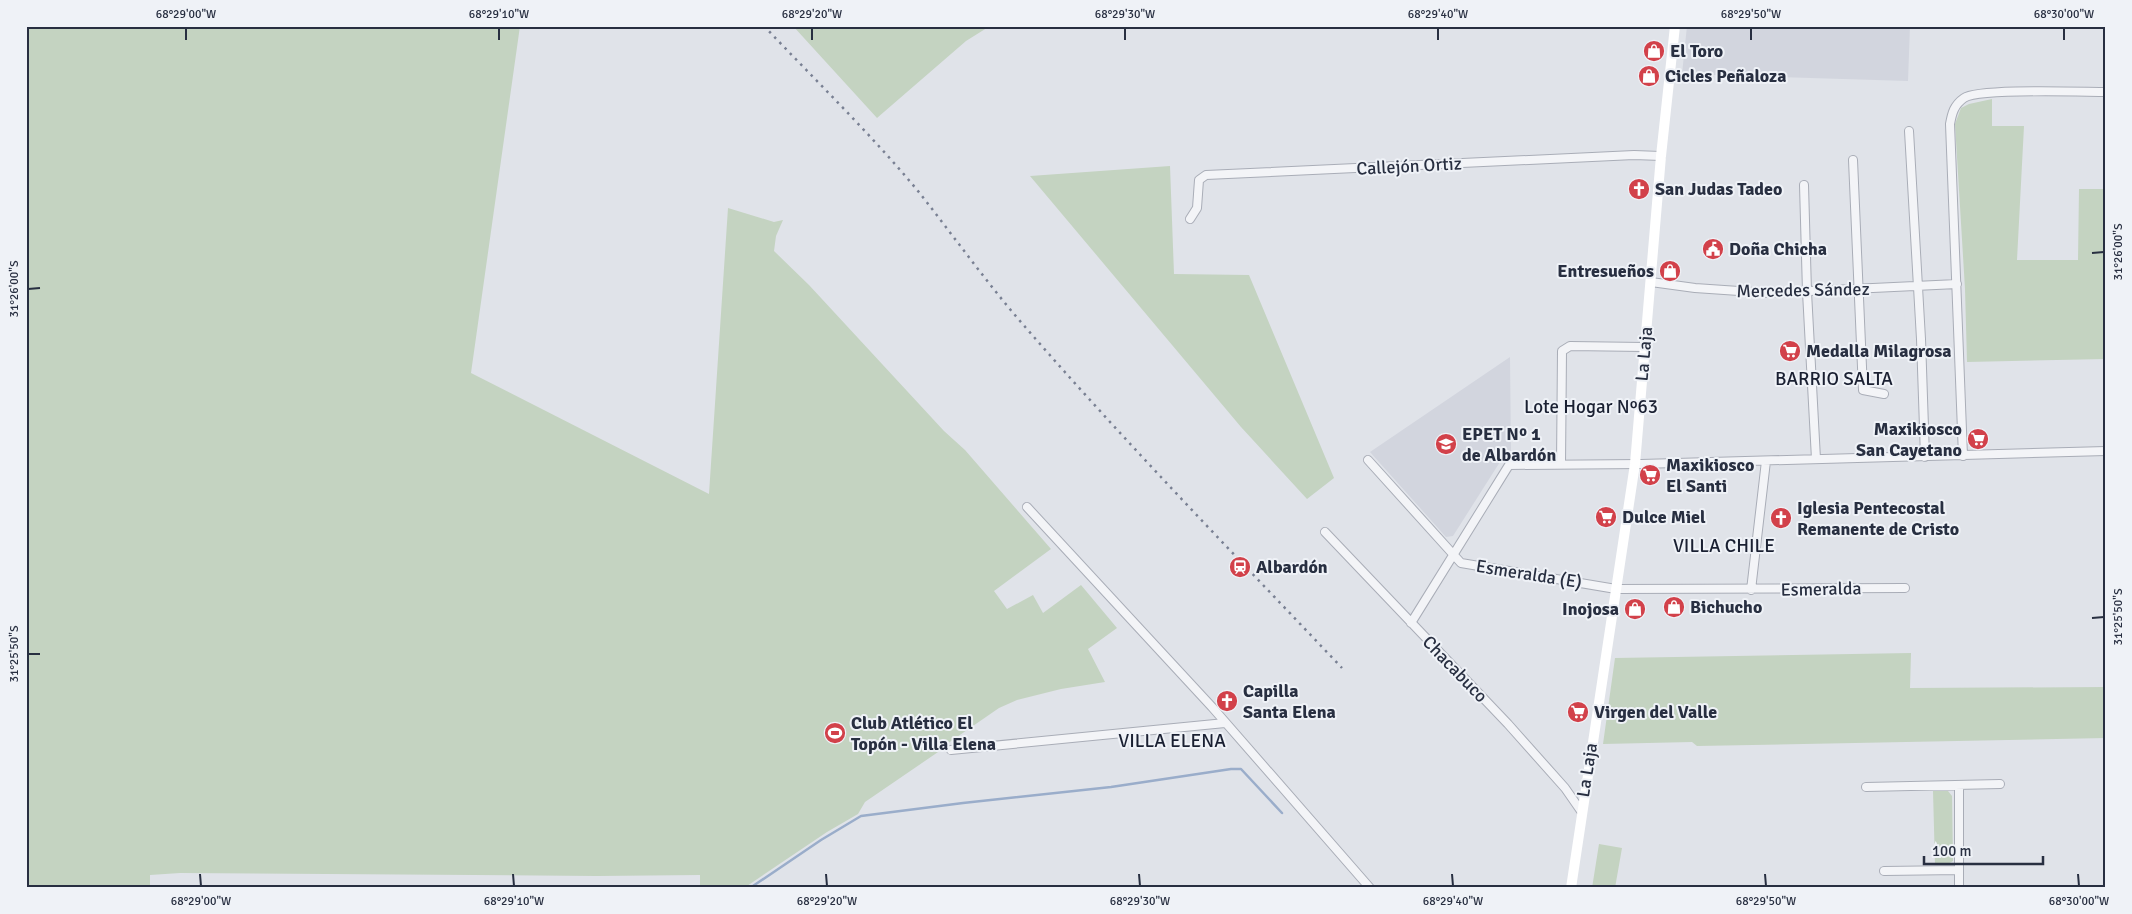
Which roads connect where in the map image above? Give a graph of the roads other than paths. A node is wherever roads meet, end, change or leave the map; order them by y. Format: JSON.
{"nodes":[{"id":1,"x":1675,"y":26,"type":"edge"},
{"id":2,"x":2106,"y":92,"type":"edge"},
{"id":3,"x":1909,"y":131,"type":"dead end"},
{"id":4,"x":1661,"y":156,"type":"junction"},
{"id":5,"x":1853,"y":160,"type":"dead end"},
{"id":6,"x":1804,"y":184,"type":"dead end"},
{"id":7,"x":1190,"y":219,"type":"dead end"},
{"id":8,"x":1651,"y":282,"type":"junction"},
{"id":9,"x":1957,"y":284,"type":"junction"},
{"id":10,"x":1918,"y":286,"type":"junction"},
{"id":11,"x":1858,"y":290,"type":"junction"},
{"id":12,"x":1807,"y":292,"type":"junction"},
{"id":13,"x":1644,"y":347,"type":"junction"},
{"id":14,"x":1884,"y":394,"type":"dead end"},
{"id":15,"x":2106,"y":452,"type":"edge"},
{"id":16,"x":1963,"y":456,"type":"junction"},
{"id":17,"x":1925,"y":457,"type":"junction"},
{"id":18,"x":1816,"y":459,"type":"junction"},
{"id":19,"x":1368,"y":460,"type":"dead end"},
{"id":20,"x":1766,"y":460,"type":"junction"},
{"id":21,"x":1561,"y":464,"type":"junction"},
{"id":22,"x":1635,"y":464,"type":"junction"},
{"id":23,"x":1027,"y":507,"type":"dead end"},
{"id":24,"x":1326,"y":532,"type":"dead end"},
{"id":25,"x":1453,"y":554,"type":"junction"},
{"id":26,"x":1905,"y":588,"type":"dead end"},
{"id":27,"x":1616,"y":589,"type":"junction"},
{"id":28,"x":1751,"y":590,"type":"junction"},
{"id":29,"x":1411,"y":623,"type":"junction"},
{"id":30,"x":1225,"y":723,"type":"junction"},
{"id":31,"x":951,"y":750,"type":"dead end"},
{"id":32,"x":2000,"y":784,"type":"dead end"},
{"id":33,"x":1959,"y":785,"type":"junction"},
{"id":34,"x":1866,"y":787,"type":"dead end"},
{"id":35,"x":1581,"y":811,"type":"junction"},
{"id":36,"x":1959,"y":870,"type":"junction"},
{"id":37,"x":1884,"y":871,"type":"dead end"},
{"id":38,"x":1370,"y":888,"type":"edge"},
{"id":39,"x":1571,"y":888,"type":"edge"},
{"id":40,"x":1959,"y":888,"type":"edge"}],
"edges":[{"from":1,"to":4,"type":"main road","name":"La Laja"},
{"from":2,"to":9,"type":"street"},
{"from":3,"to":10,"type":"street"},
{"from":4,"to":7,"type":"street","name":"Callejón Ortiz"},
{"from":4,"to":8,"type":"main road","name":"La Laja"},
{"from":5,"to":11,"type":"street"},
{"from":6,"to":12,"type":"street"},
{"from":8,"to":12,"type":"street","name":"Mercedes Sández"},
{"from":8,"to":13,"type":"main road","name":"La Laja"},
{"from":9,"to":10,"type":"street","name":"Mercedes Sández"},
{"from":9,"to":16,"type":"street"},
{"from":10,"to":11,"type":"street","name":"Mercedes Sández"},
{"from":10,"to":17,"type":"street"},
{"from":11,"to":12,"type":"street","name":"Mercedes Sández"},
{"from":11,"to":14,"type":"street"},
{"from":12,"to":18,"type":"street"},
{"from":13,"to":21,"type":"street"},
{"from":13,"to":22,"type":"main road","name":"La Laja"},
{"from":15,"to":16,"type":"street"},
{"from":16,"to":17,"type":"street"},
{"from":17,"to":18,"type":"street"},
{"from":18,"to":20,"type":"street"},
{"from":19,"to":25,"type":"street","name":"Esmeralda (E)"},
{"from":20,"to":22,"type":"street"},
{"from":20,"to":28,"type":"street"},
{"from":21,"to":22,"type":"street"},
{"from":21,"to":25,"type":"street"},
{"from":22,"to":27,"type":"main road","name":"La Laja"},
{"from":23,"to":30,"type":"street"},
{"from":24,"to":29,"type":"street","name":"Chacabuco"},
{"from":25,"to":27,"type":"street","name":"Esmeralda (E)"},
{"from":25,"to":29,"type":"street"},
{"from":26,"to":28,"type":"street","name":"Esmeralda"},
{"from":27,"to":28,"type":"street","name":"Esmeralda"},
{"from":27,"to":35,"type":"main road","name":"La Laja"},
{"from":29,"to":35,"type":"street","name":"Chacabuco"},
{"from":30,"to":31,"type":"street"},
{"from":30,"to":38,"type":"street"},
{"from":32,"to":33,"type":"street"},
{"from":33,"to":34,"type":"street"},
{"from":33,"to":36,"type":"street"},
{"from":35,"to":39,"type":"main road","name":"La Laja"},
{"from":36,"to":37,"type":"street"},
{"from":36,"to":40,"type":"street"}]}
